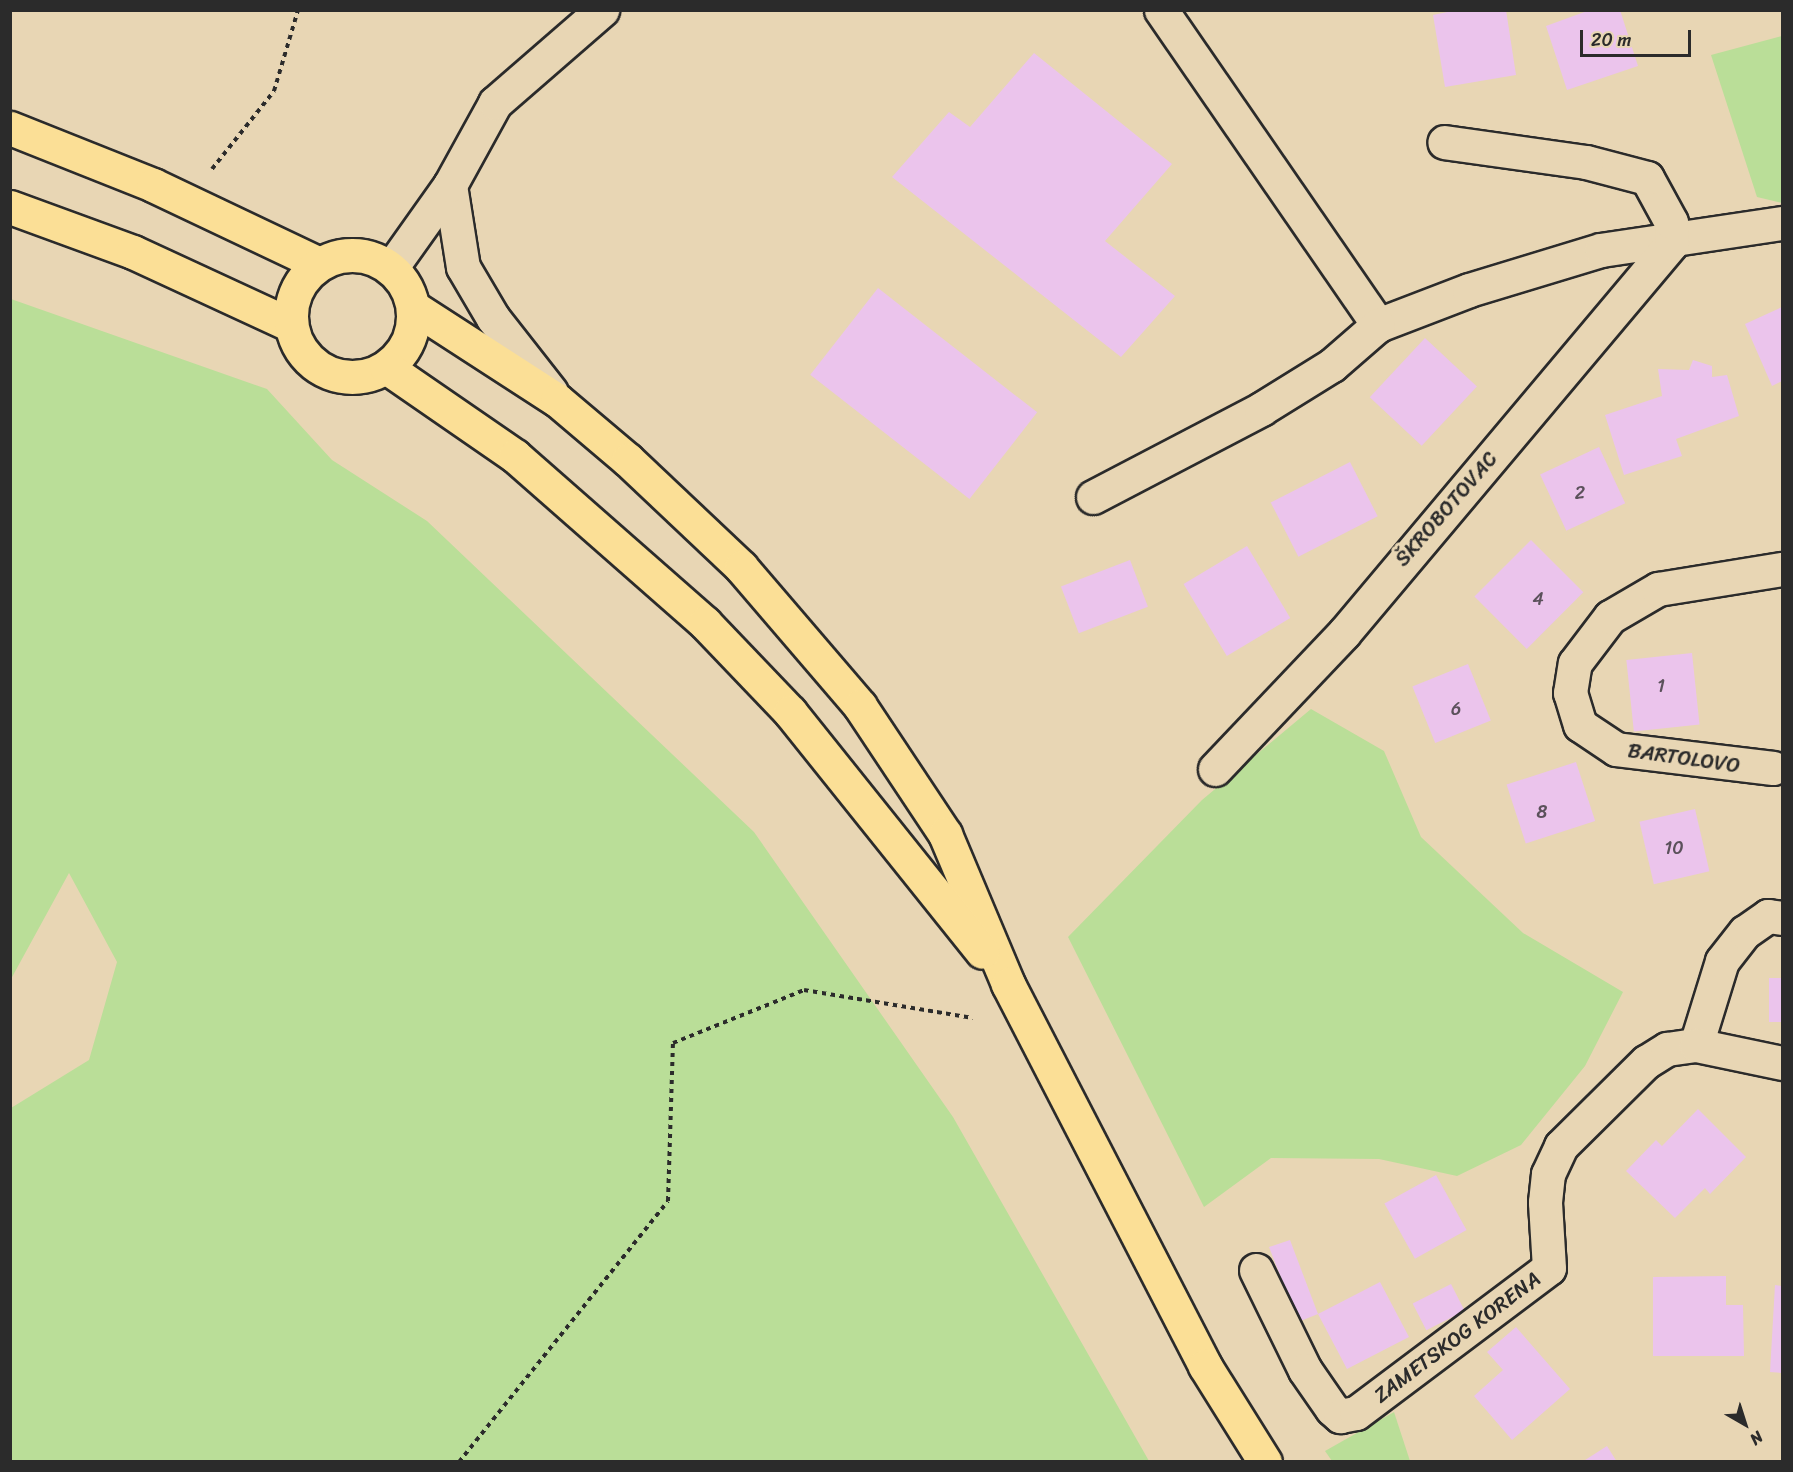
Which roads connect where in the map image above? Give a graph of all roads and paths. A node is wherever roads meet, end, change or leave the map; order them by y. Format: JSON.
{"nodes":[{"id":1,"x":298,"y":10,"type":"edge"},
{"id":2,"x":602,"y":10,"type":"edge"},
{"id":3,"x":1161,"y":10,"type":"edge"},
{"id":4,"x":10,"y":128,"type":"edge"},
{"id":5,"x":1443,"y":142,"type":"dead end"},
{"id":6,"x":212,"y":169,"type":"dead end"},
{"id":7,"x":450,"y":184,"type":"junction"},
{"id":8,"x":10,"y":207,"type":"edge"},
{"id":9,"x":1782,"y":223,"type":"edge"},
{"id":10,"x":1672,"y":243,"type":"junction"},
{"id":11,"x":319,"y":264,"type":"junction"},
{"id":12,"x":391,"y":268,"type":"junction"},
{"id":13,"x":413,"y":307,"type":"junction"},
{"id":14,"x":291,"y":325,"type":"junction"},
{"id":15,"x":1378,"y":325,"type":"junction"},
{"id":16,"x":386,"y":367,"type":"junction"},
{"id":17,"x":558,"y":400,"type":"junction"},
{"id":18,"x":1093,"y":497,"type":"dead end"},
{"id":19,"x":1782,"y":569,"type":"edge"},
{"id":20,"x":1773,"y":768,"type":"dead end"},
{"id":21,"x":1215,"y":769,"type":"dead end"},
{"id":22,"x":1782,"y":918,"type":"edge"},
{"id":23,"x":1008,"y":984,"type":"junction"},
{"id":24,"x":973,"y":1018,"type":"dead end"},
{"id":25,"x":1696,"y":1045,"type":"junction"},
{"id":26,"x":1782,"y":1063,"type":"edge"},
{"id":27,"x":1256,"y":1270,"type":"dead end"},
{"id":28,"x":459,"y":1461,"type":"edge"},
{"id":29,"x":1264,"y":1461,"type":"edge"}],
"edges":[{"from":1,"to":6,"type":"path"},
{"from":2,"to":7,"type":"street"},
{"from":3,"to":15,"type":"street"},
{"from":4,"to":11,"type":"main road"},
{"from":5,"to":10,"type":"street"},
{"from":7,"to":12,"type":"street"},
{"from":7,"to":17,"type":"street"},
{"from":8,"to":14,"type":"main road"},
{"from":9,"to":10,"type":"street"},
{"from":10,"to":15,"type":"street"},
{"from":10,"to":21,"type":"street","name":"ŠKROBOTOVAC"},
{"from":11,"to":12,"type":"main road"},
{"from":11,"to":14,"type":"main road"},
{"from":12,"to":13,"type":"main road"},
{"from":13,"to":16,"type":"main road"},
{"from":13,"to":17,"type":"main road"},
{"from":14,"to":16,"type":"main road"},
{"from":15,"to":18,"type":"street"},
{"from":16,"to":23,"type":"main road"},
{"from":17,"to":23,"type":"main road"},
{"from":19,"to":20,"type":"street","name":"BARTOLOVO"},
{"from":22,"to":25,"type":"street"},
{"from":23,"to":29,"type":"main road"},
{"from":24,"to":28,"type":"path"},
{"from":25,"to":26,"type":"street","name":"ZAMETSKOG KORENA"},
{"from":25,"to":27,"type":"street","name":"ZAMETSKOG KORENA"}]}
